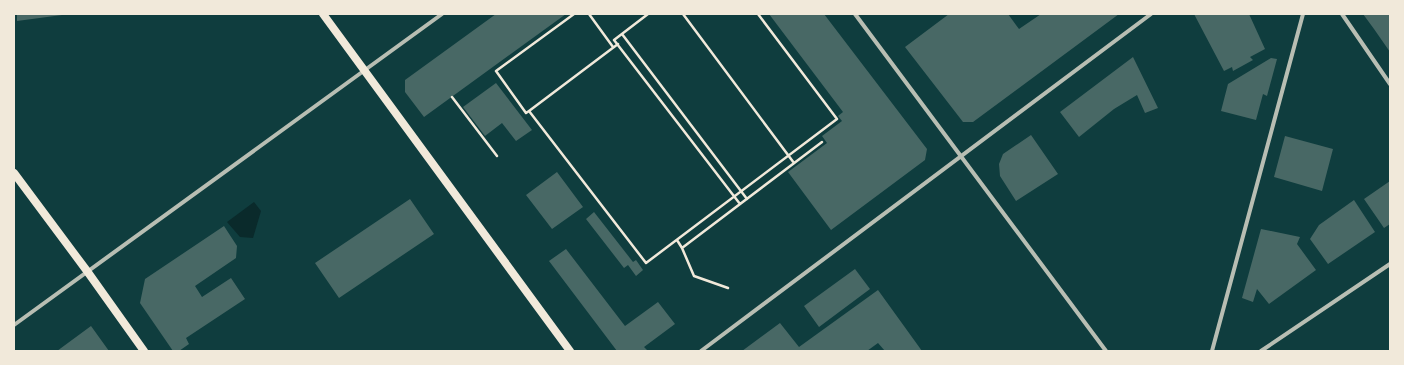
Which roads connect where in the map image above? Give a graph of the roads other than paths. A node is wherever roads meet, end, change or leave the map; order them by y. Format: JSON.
{"nodes":[{"id":1,"x":323,"y":14,"type":"edge"},
{"id":2,"x":442,"y":14,"type":"edge"},
{"id":3,"x":855,"y":14,"type":"edge"},
{"id":4,"x":1151,"y":14,"type":"edge"},
{"id":5,"x":1303,"y":14,"type":"edge"},
{"id":6,"x":1342,"y":14,"type":"edge"},
{"id":7,"x":364,"y":70,"type":"junction"},
{"id":8,"x":1390,"y":84,"type":"edge"},
{"id":9,"x":961,"y":156,"type":"junction"},
{"id":10,"x":14,"y":173,"type":"edge"},
{"id":11,"x":1390,"y":264,"type":"edge"},
{"id":12,"x":87,"y":271,"type":"junction"},
{"id":13,"x":14,"y":325,"type":"edge"},
{"id":14,"x":144,"y":351,"type":"edge"},
{"id":15,"x":570,"y":351,"type":"edge"},
{"id":16,"x":701,"y":351,"type":"edge"},
{"id":17,"x":1106,"y":351,"type":"edge"},
{"id":18,"x":1212,"y":351,"type":"edge"},
{"id":19,"x":1261,"y":351,"type":"edge"}],
"edges":[{"from":1,"to":7,"type":"main road"},
{"from":2,"to":7,"type":"street"},
{"from":3,"to":9,"type":"street"},
{"from":4,"to":9,"type":"street"},
{"from":5,"to":18,"type":"street"},
{"from":6,"to":8,"type":"street"},
{"from":7,"to":12,"type":"street"},
{"from":7,"to":15,"type":"main road"},
{"from":9,"to":16,"type":"street"},
{"from":9,"to":17,"type":"street"},
{"from":10,"to":12,"type":"main road"},
{"from":11,"to":19,"type":"street"},
{"from":12,"to":13,"type":"street"},
{"from":12,"to":14,"type":"main road"}]}
